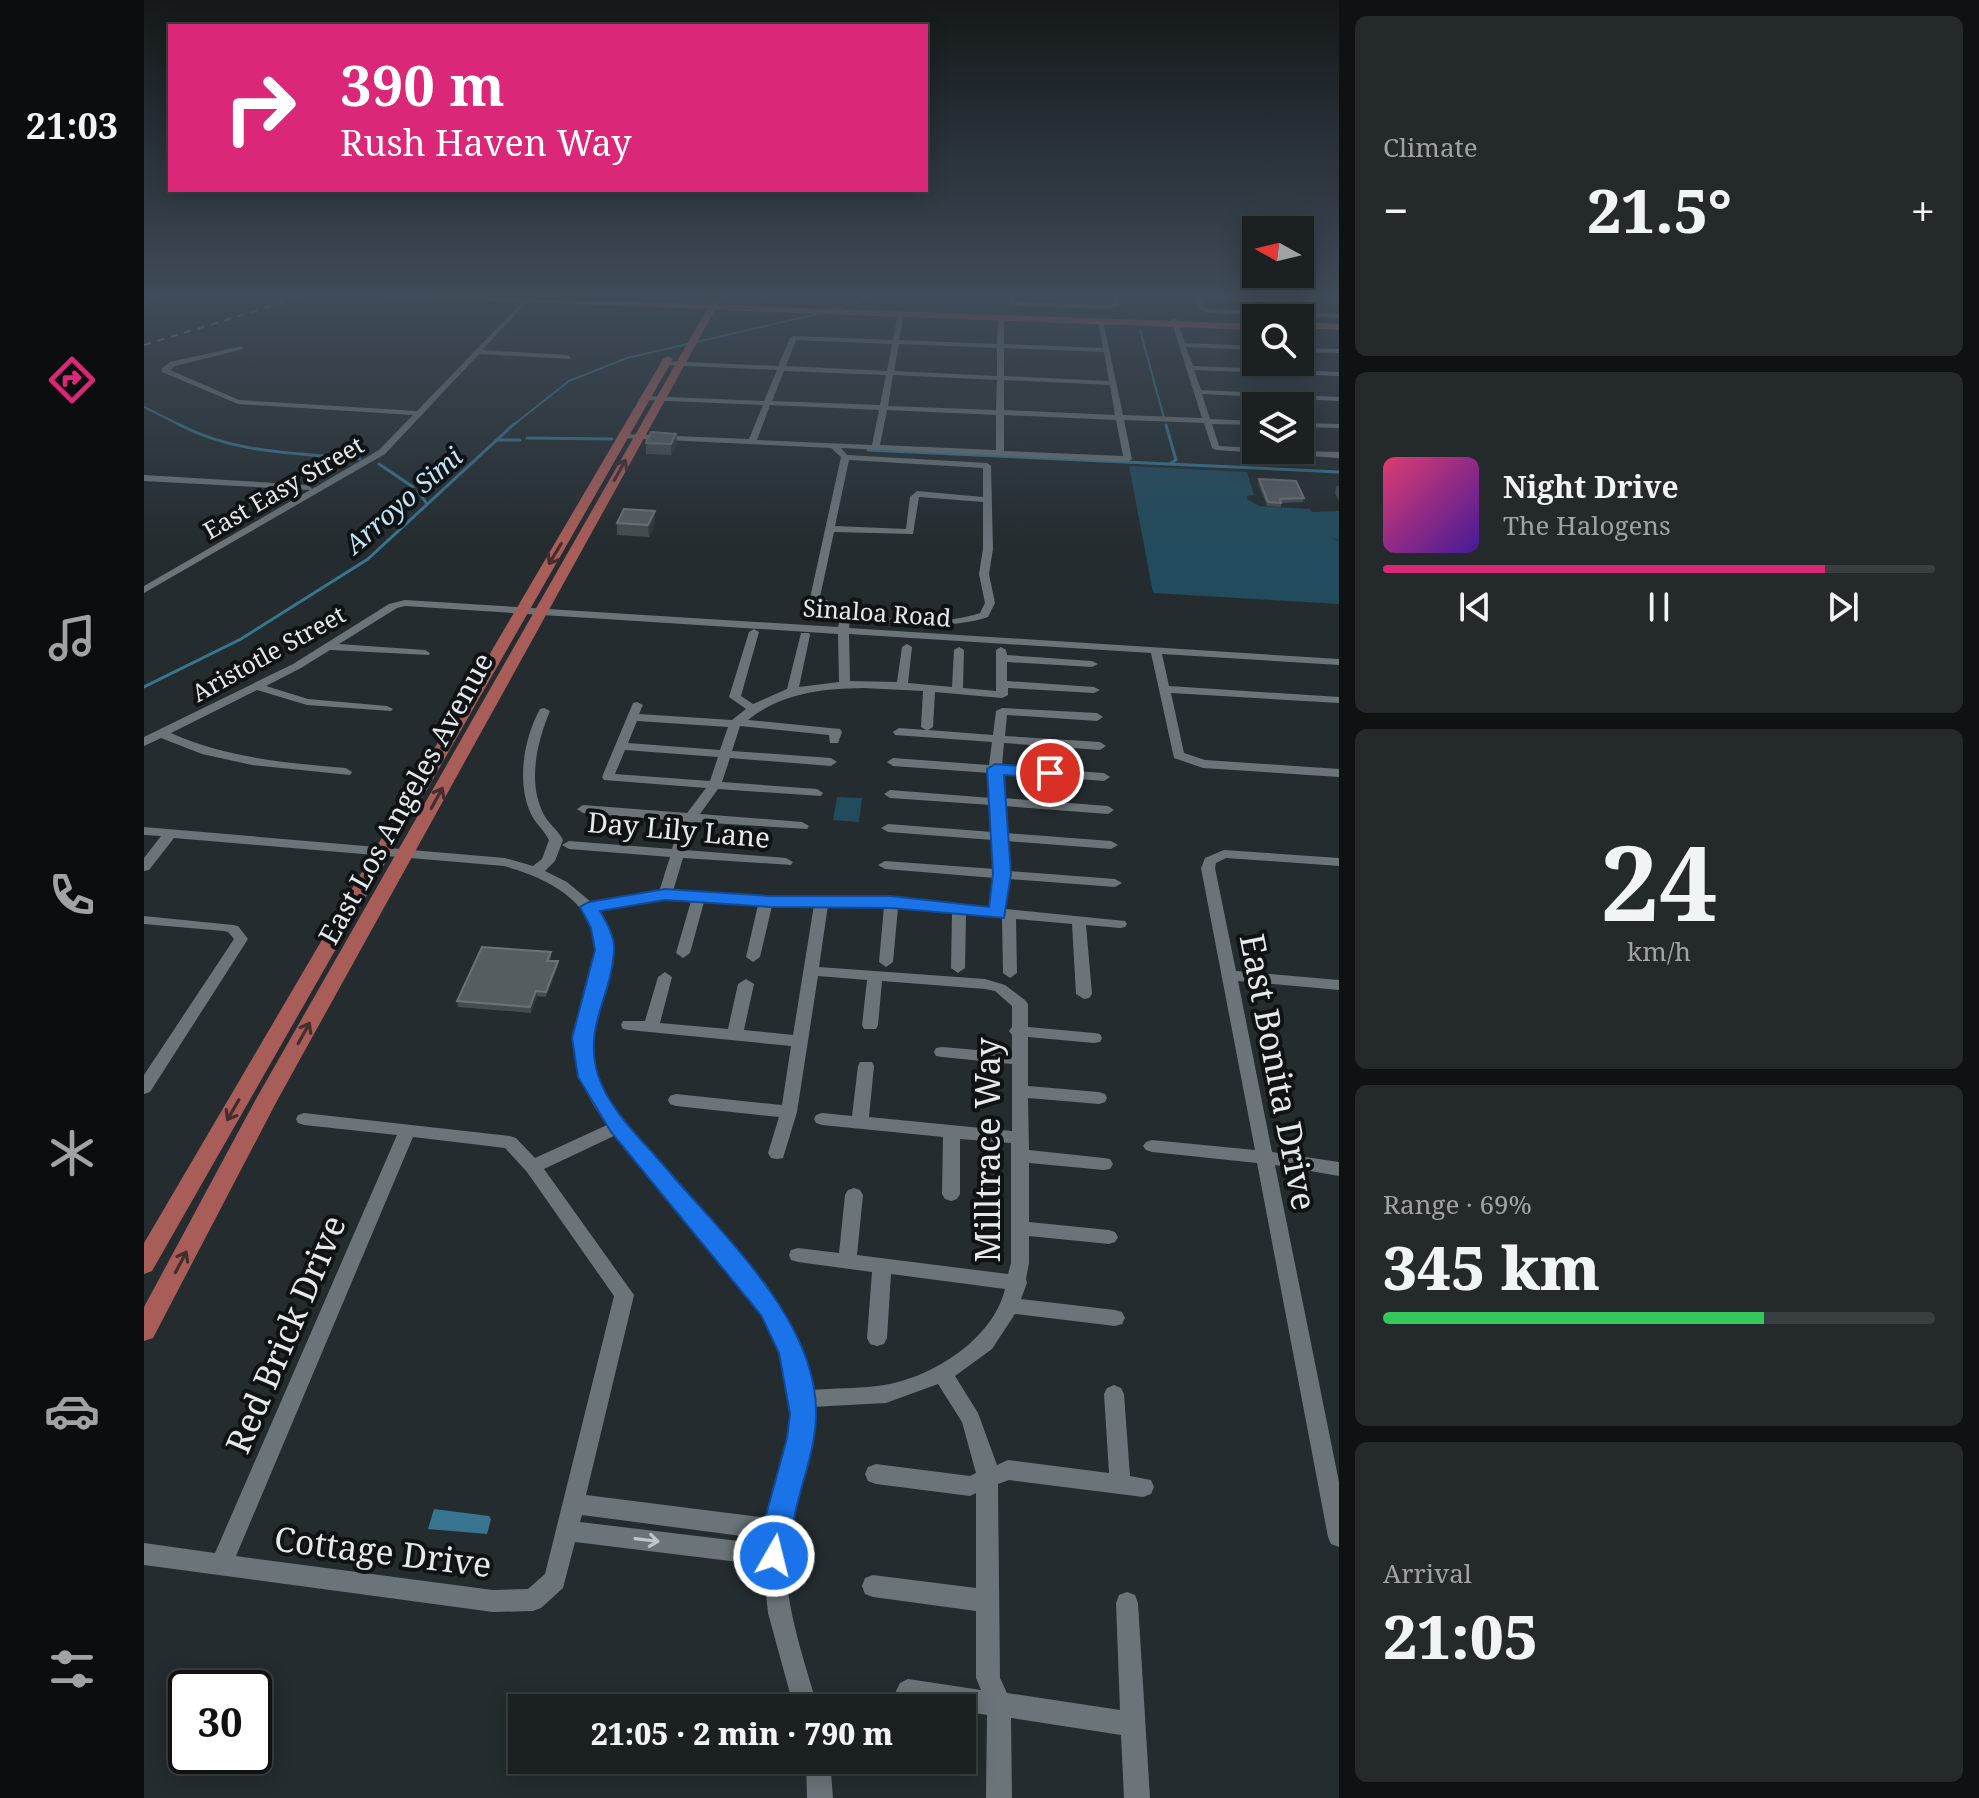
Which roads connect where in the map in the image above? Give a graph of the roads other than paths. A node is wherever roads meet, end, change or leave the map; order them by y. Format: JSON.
{"nodes":[{"id":1,"x":1000,"y":378,"type":"edge"},
{"id":2,"x":185,"y":379,"type":"edge"},
{"id":3,"x":451,"y":379,"type":"edge"},
{"id":4,"x":659,"y":379,"type":"edge"},
{"id":5,"x":666,"y":379,"type":"edge"},
{"id":6,"x":776,"y":379,"type":"edge"},
{"id":7,"x":889,"y":379,"type":"edge"},
{"id":8,"x":1020,"y":379,"type":"edge"},
{"id":9,"x":1111,"y":379,"type":"edge"},
{"id":10,"x":1195,"y":379,"type":"edge"},
{"id":11,"x":1112,"y":383,"type":"junction"},
{"id":12,"x":1199,"y":392,"type":"junction"},
{"id":13,"x":645,"y":398,"type":"junction"},
{"id":14,"x":660,"y":398,"type":"junction"},
{"id":15,"x":1339,"y":399,"type":"edge"},
{"id":16,"x":767,"y":403,"type":"junction"},
{"id":17,"x":884,"y":409,"type":"junction"},
{"id":18,"x":419,"y":413,"type":"junction"},
{"id":19,"x":999,"y":414,"type":"junction"},
{"id":20,"x":1119,"y":419,"type":"junction"},
{"id":21,"x":1208,"y":422,"type":"junction"},
{"id":22,"x":1242,"y":423,"type":"edge"},
{"id":23,"x":1314,"y":425,"type":"edge"},
{"id":24,"x":1339,"y":426,"type":"edge"},
{"id":25,"x":631,"y":436,"type":"junction"},
{"id":26,"x":752,"y":442,"type":"junction"},
{"id":27,"x":834,"y":446,"type":"junction"},
{"id":28,"x":876,"y":447,"type":"junction"},
{"id":29,"x":1000,"y":453,"type":"junction"},
{"id":30,"x":1339,"y":455,"type":"edge"},
{"id":31,"x":845,"y":457,"type":"junction"},
{"id":32,"x":144,"y":478,"type":"edge"},
{"id":33,"x":320,"y":489,"type":"junction"},
{"id":34,"x":988,"y":500,"type":"junction"},
{"id":35,"x":829,"y":529,"type":"junction"},
{"id":36,"x":144,"y":590,"type":"edge"},
{"id":37,"x":412,"y":603,"type":"joint"},
{"id":38,"x":522,"y":610,"type":"junction"},
{"id":39,"x":540,"y":610,"type":"junction"},
{"id":40,"x":847,"y":613,"type":"junction"},
{"id":41,"x":844,"y":627,"type":"junction"},
{"id":42,"x":754,"y":632,"type":"dead end"},
{"id":43,"x":805,"y":635,"type":"dead end"},
{"id":44,"x":331,"y":647,"type":"junction"},
{"id":45,"x":907,"y":647,"type":"dead end"},
{"id":46,"x":959,"y":650,"type":"dead end"},
{"id":47,"x":1156,"y":651,"type":"junction"},
{"id":48,"x":425,"y":653,"type":"dead end"},
{"id":49,"x":1339,"y":662,"type":"edge"},
{"id":50,"x":1092,"y":664,"type":"dead end"},
{"id":51,"x":844,"y":685,"type":"junction"},
{"id":52,"x":259,"y":687,"type":"junction"},
{"id":53,"x":902,"y":688,"type":"junction"},
{"id":54,"x":1002,"y":689,"type":"junction"},
{"id":55,"x":1163,"y":689,"type":"junction"},
{"id":56,"x":929,"y":690,"type":"junction"},
{"id":57,"x":1094,"y":690,"type":"dead end"},
{"id":58,"x":792,"y":691,"type":"junction"},
{"id":59,"x":957,"y":692,"type":"junction"},
{"id":60,"x":1339,"y":700,"type":"edge"},
{"id":61,"x":752,"y":708,"type":"junction"},
{"id":62,"x":387,"y":709,"type":"dead end"},
{"id":63,"x":544,"y":711,"type":"dead end"},
{"id":64,"x":1097,"y":717,"type":"dead end"},
{"id":65,"x":736,"y":723,"type":"junction"},
{"id":66,"x":927,"y":727,"type":"dead end"},
{"id":67,"x":899,"y":732,"type":"dead end"},
{"id":68,"x":162,"y":734,"type":"junction"},
{"id":69,"x":1000,"y":739,"type":"junction"},
{"id":70,"x":834,"y":740,"type":"dead end"},
{"id":71,"x":144,"y":742,"type":"edge"},
{"id":72,"x":621,"y":746,"type":"junction"},
{"id":73,"x":1100,"y":746,"type":"dead end"},
{"id":74,"x":724,"y":754,"type":"junction"},
{"id":75,"x":831,"y":762,"type":"dead end"},
{"id":76,"x":893,"y":762,"type":"dead end"},
{"id":77,"x":995,"y":769,"type":"junction"},
{"id":78,"x":346,"y":772,"type":"dead end"},
{"id":79,"x":1339,"y":773,"type":"edge"},
{"id":80,"x":1104,"y":777,"type":"dead end"},
{"id":81,"x":715,"y":785,"type":"junction"},
{"id":82,"x":817,"y":793,"type":"dead end"},
{"id":83,"x":890,"y":794,"type":"dead end"},
{"id":84,"x":995,"y":802,"type":"junction"},
{"id":85,"x":583,"y":809,"type":"dead end"},
{"id":86,"x":1108,"y":810,"type":"dead end"},
{"id":87,"x":689,"y":818,"type":"junction"},
{"id":88,"x":802,"y":826,"type":"dead end"},
{"id":89,"x":888,"y":828,"type":"dead end"},
{"id":90,"x":144,"y":831,"type":"edge"},
{"id":91,"x":170,"y":834,"type":"junction"},
{"id":92,"x":999,"y":837,"type":"junction"},
{"id":93,"x":569,"y":845,"type":"dead end"},
{"id":94,"x":1111,"y":845,"type":"dead end"},
{"id":95,"x":384,"y":849,"type":"junction"},
{"id":96,"x":407,"y":851,"type":"junction"},
{"id":97,"x":677,"y":853,"type":"junction"},
{"id":98,"x":786,"y":862,"type":"dead end"},
{"id":99,"x":1339,"y":862,"type":"edge"},
{"id":100,"x":885,"y":865,"type":"dead end"},
{"id":101,"x":144,"y":867,"type":"edge"},
{"id":102,"x":536,"y":871,"type":"junction"},
{"id":103,"x":1002,"y":874,"type":"junction"},
{"id":104,"x":1115,"y":883,"type":"dead end"},
{"id":105,"x":665,"y":895,"type":"junction"},
{"id":106,"x":699,"y":896,"type":"junction"},
{"id":107,"x":766,"y":901,"type":"junction"},
{"id":108,"x":822,"y":901,"type":"junction"},
{"id":109,"x":891,"y":902,"type":"junction"},
{"id":110,"x":589,"y":907,"type":"junction"},
{"id":111,"x":959,"y":911,"type":"junction"},
{"id":112,"x":1004,"y":914,"type":"junction"},
{"id":113,"x":144,"y":920,"type":"edge"},
{"id":114,"x":1079,"y":921,"type":"junction"},
{"id":115,"x":1120,"y":924,"type":"dead end"},
{"id":116,"x":683,"y":953,"type":"dead end"},
{"id":117,"x":753,"y":957,"type":"dead end"},
{"id":118,"x":886,"y":962,"type":"dead end"},
{"id":119,"x":958,"y":968,"type":"dead end"},
{"id":120,"x":811,"y":971,"type":"junction"},
{"id":121,"x":1010,"y":973,"type":"dead end"},
{"id":122,"x":1229,"y":975,"type":"junction"},
{"id":123,"x":875,"y":976,"type":"junction"},
{"id":124,"x":665,"y":977,"type":"dead end"},
{"id":125,"x":746,"y":984,"type":"dead end"},
{"id":126,"x":1339,"y":985,"type":"edge"},
{"id":127,"x":1084,"y":994,"type":"dead end"},
{"id":128,"x":629,"y":1025,"type":"dead end"},
{"id":129,"x":870,"y":1025,"type":"dead end"},
{"id":130,"x":651,"y":1027,"type":"junction"},
{"id":131,"x":1017,"y":1031,"type":"junction"},
{"id":132,"x":735,"y":1035,"type":"junction"},
{"id":133,"x":1094,"y":1038,"type":"dead end"},
{"id":134,"x":800,"y":1041,"type":"junction"},
{"id":135,"x":942,"y":1052,"type":"dead end"},
{"id":136,"x":1018,"y":1059,"type":"junction"},
{"id":137,"x":866,"y":1066,"type":"dead end"},
{"id":138,"x":144,"y":1088,"type":"edge"},
{"id":139,"x":1019,"y":1091,"type":"junction"},
{"id":140,"x":1099,"y":1098,"type":"dead end"},
{"id":141,"x":676,"y":1100,"type":"dead end"},
{"id":142,"x":789,"y":1112,"type":"junction"},
{"id":143,"x":304,"y":1119,"type":"dead end"},
{"id":144,"x":822,"y":1119,"type":"dead end"},
{"id":145,"x":860,"y":1122,"type":"junction"},
{"id":146,"x":618,"y":1127,"type":"junction"},
{"id":147,"x":408,"y":1129,"type":"junction"},
{"id":148,"x":952,"y":1132,"type":"junction"},
{"id":149,"x":1152,"y":1146,"type":"dead end"},
{"id":150,"x":1019,"y":1147,"type":"junction"},
{"id":151,"x":777,"y":1153,"type":"dead end"},
{"id":152,"x":1265,"y":1157,"type":"junction"},
{"id":153,"x":1104,"y":1164,"type":"dead end"},
{"id":154,"x":533,"y":1167,"type":"junction"},
{"id":155,"x":1339,"y":1169,"type":"edge"},
{"id":156,"x":951,"y":1194,"type":"dead end"},
{"id":157,"x":854,"y":1195,"type":"dead end"},
{"id":158,"x":1020,"y":1228,"type":"junction"},
{"id":159,"x":1109,"y":1237,"type":"dead end"},
{"id":160,"x":798,"y":1255,"type":"dead end"},
{"id":161,"x":847,"y":1260,"type":"junction"},
{"id":162,"x":144,"y":1264,"type":"edge"},
{"id":163,"x":882,"y":1266,"type":"junction"},
{"id":164,"x":1018,"y":1283,"type":"junction"},
{"id":165,"x":1010,"y":1306,"type":"junction"},
{"id":166,"x":1115,"y":1318,"type":"dead end"},
{"id":167,"x":144,"y":1331,"type":"edge"},
{"id":168,"x":877,"y":1338,"type":"dead end"},
{"id":169,"x":943,"y":1374,"type":"junction"},
{"id":170,"x":1114,"y":1394,"type":"dead end"},
{"id":171,"x":801,"y":1399,"type":"junction"},
{"id":172,"x":876,"y":1474,"type":"dead end"},
{"id":173,"x":988,"y":1480,"type":"junction"},
{"id":174,"x":1120,"y":1484,"type":"junction"},
{"id":175,"x":1143,"y":1487,"type":"dead end"},
{"id":176,"x":1334,"y":1490,"type":"edge"},
{"id":177,"x":576,"y":1504,"type":"junction"},
{"id":178,"x":776,"y":1530,"type":"junction"},
{"id":179,"x":570,"y":1531,"type":"junction"},
{"id":180,"x":1339,"y":1537,"type":"edge"},
{"id":181,"x":144,"y":1554,"type":"edge"},
{"id":182,"x":774,"y":1556,"type":"junction"},
{"id":183,"x":221,"y":1564,"type":"junction"},
{"id":184,"x":873,"y":1586,"type":"dead end"},
{"id":185,"x":989,"y":1601,"type":"junction"},
{"id":186,"x":1127,"y":1603,"type":"dead end"},
{"id":187,"x":908,"y":1691,"type":"dead end"},
{"id":188,"x":802,"y":1694,"type":"edge"},
{"id":189,"x":999,"y":1704,"type":"junction"},
{"id":190,"x":1132,"y":1724,"type":"junction"},
{"id":191,"x":819,"y":1774,"type":"edge"},
{"id":192,"x":820,"y":1798,"type":"edge"},
{"id":193,"x":999,"y":1798,"type":"edge"},
{"id":194,"x":1137,"y":1798,"type":"edge"}],
"edges":[{"from":1,"to":19,"type":"street"},
{"from":2,"to":18,"type":"street"},
{"from":3,"to":18,"type":"street","name":"East Easy Street"},
{"from":4,"to":13,"type":"main road","name":"East Los Angeles Avenue"},
{"from":5,"to":14,"type":"main road","name":"East Los Angeles Avenue"},
{"from":6,"to":16,"type":"street"},
{"from":7,"to":17,"type":"street"},
{"from":8,"to":11,"type":"street"},
{"from":9,"to":11,"type":"street"},
{"from":10,"to":12,"type":"street"},
{"from":11,"to":20,"type":"street"},
{"from":12,"to":15,"type":"street"},
{"from":12,"to":21,"type":"street"},
{"from":13,"to":14,"type":"street"},
{"from":13,"to":25,"type":"main road","name":"East Los Angeles Avenue"},
{"from":14,"to":16,"type":"street"},
{"from":14,"to":25,"type":"main road","name":"East Los Angeles Avenue"},
{"from":16,"to":17,"type":"street"},
{"from":16,"to":26,"type":"street"},
{"from":17,"to":19,"type":"street"},
{"from":17,"to":28,"type":"street"},
{"from":18,"to":33,"type":"street","name":"East Easy Street"},
{"from":19,"to":20,"type":"street"},
{"from":19,"to":29,"type":"street"},
{"from":20,"to":21,"type":"street"},
{"from":20,"to":29,"type":"street"},
{"from":21,"to":22,"type":"street"},
{"from":21,"to":30,"type":"street"},
{"from":23,"to":24,"type":"street"},
{"from":25,"to":26,"type":"street"},
{"from":25,"to":38,"type":"main road","name":"East Los Angeles Avenue","one_way":true},
{"from":39,"to":25,"type":"main road","name":"East Los Angeles Avenue","one_way":true},
{"from":26,"to":27,"type":"street"},
{"from":27,"to":28,"type":"street"},
{"from":27,"to":31,"type":"street"},
{"from":28,"to":29,"type":"street"},
{"from":31,"to":34,"type":"street"},
{"from":31,"to":35,"type":"street"},
{"from":32,"to":33,"type":"street"},
{"from":33,"to":36,"type":"street","name":"East Easy Street"},
{"from":34,"to":35,"type":"street"},
{"from":34,"to":40,"type":"street"},
{"from":35,"to":40,"type":"street"},
{"from":37,"to":38,"type":"street","name":"Sinaloa Road"},
{"from":37,"to":44,"type":"street","name":"Aristotle Street"},
{"from":38,"to":39,"type":"street","name":"Sinaloa Road"},
{"from":38,"to":95,"type":"main road","name":"East Los Angeles Avenue"},
{"from":39,"to":41,"type":"street","name":"Sinaloa Road"},
{"from":96,"to":39,"type":"main road","name":"East Los Angeles Avenue","one_way":true},
{"from":40,"to":41,"type":"street"},
{"from":41,"to":47,"type":"street","name":"Sinaloa Road"},
{"from":41,"to":51,"type":"street"},
{"from":42,"to":61,"type":"street"},
{"from":43,"to":58,"type":"street"},
{"from":44,"to":48,"type":"street"},
{"from":44,"to":52,"type":"street","name":"Aristotle Street"},
{"from":45,"to":53,"type":"street"},
{"from":46,"to":59,"type":"street"},
{"from":47,"to":49,"type":"street","name":"Sinaloa Road"},
{"from":47,"to":55,"type":"street"},
{"from":50,"to":54,"type":"street"},
{"from":51,"to":53,"type":"street"},
{"from":51,"to":58,"type":"street"},
{"from":52,"to":62,"type":"street"},
{"from":52,"to":68,"type":"street","name":"Aristotle Street"},
{"from":53,"to":56,"type":"street"},
{"from":54,"to":57,"type":"street"},
{"from":54,"to":59,"type":"street"},
{"from":55,"to":60,"type":"street"},
{"from":55,"to":79,"type":"street"},
{"from":56,"to":59,"type":"street"},
{"from":56,"to":66,"type":"street"},
{"from":58,"to":61,"type":"street"},
{"from":61,"to":65,"type":"street"},
{"from":63,"to":102,"type":"street"},
{"from":64,"to":69,"type":"street"},
{"from":65,"to":70,"type":"street"},
{"from":65,"to":72,"type":"street"},
{"from":65,"to":74,"type":"street"},
{"from":67,"to":69,"type":"street"},
{"from":68,"to":71,"type":"street","name":"Aristotle Street"},
{"from":68,"to":78,"type":"street"},
{"from":69,"to":73,"type":"street"},
{"from":69,"to":77,"type":"street"},
{"from":72,"to":74,"type":"street"},
{"from":72,"to":81,"type":"street"},
{"from":74,"to":75,"type":"street"},
{"from":74,"to":81,"type":"street"},
{"from":76,"to":77,"type":"street"},
{"from":77,"to":80,"type":"street"},
{"from":77,"to":84,"type":"street"},
{"from":81,"to":82,"type":"street"},
{"from":81,"to":87,"type":"street"},
{"from":83,"to":84,"type":"street"},
{"from":84,"to":86,"type":"street"},
{"from":84,"to":92,"type":"street"},
{"from":85,"to":87,"type":"street"},
{"from":87,"to":88,"type":"street"},
{"from":87,"to":97,"type":"street"},
{"from":89,"to":92,"type":"street"},
{"from":90,"to":91,"type":"street"},
{"from":91,"to":95,"type":"street"},
{"from":91,"to":101,"type":"street"},
{"from":92,"to":94,"type":"street"},
{"from":92,"to":103,"type":"street"},
{"from":93,"to":97,"type":"street","name":"Day Lily Lane"},
{"from":95,"to":96,"type":"street"},
{"from":95,"to":162,"type":"main road","name":"East Los Angeles Avenue","one_way":true},
{"from":96,"to":102,"type":"street"},
{"from":167,"to":96,"type":"main road","name":"East Los Angeles Avenue","one_way":true},
{"from":97,"to":98,"type":"street","name":"Day Lily Lane"},
{"from":97,"to":105,"type":"street"},
{"from":99,"to":122,"type":"street","name":"East Bonita Drive"},
{"from":100,"to":103,"type":"street"},
{"from":102,"to":110,"type":"street"},
{"from":103,"to":104,"type":"street"},
{"from":103,"to":112,"type":"street"},
{"from":105,"to":106,"type":"street"},
{"from":105,"to":110,"type":"street"},
{"from":106,"to":107,"type":"street"},
{"from":106,"to":116,"type":"street"},
{"from":107,"to":108,"type":"street"},
{"from":107,"to":117,"type":"street"},
{"from":108,"to":109,"type":"street"},
{"from":108,"to":120,"type":"street"},
{"from":109,"to":111,"type":"street"},
{"from":109,"to":118,"type":"street"},
{"from":110,"to":146,"type":"street"},
{"from":111,"to":112,"type":"street"},
{"from":111,"to":119,"type":"street"},
{"from":112,"to":114,"type":"street"},
{"from":112,"to":121,"type":"street"},
{"from":113,"to":138,"type":"street"},
{"from":114,"to":115,"type":"street"},
{"from":114,"to":127,"type":"street"},
{"from":120,"to":123,"type":"street"},
{"from":120,"to":134,"type":"street"},
{"from":122,"to":126,"type":"street"},
{"from":122,"to":152,"type":"street","name":"East Bonita Drive"},
{"from":123,"to":129,"type":"street"},
{"from":123,"to":131,"type":"street","name":"Milltrace Way"},
{"from":124,"to":130,"type":"street"},
{"from":125,"to":132,"type":"street"},
{"from":128,"to":130,"type":"street"},
{"from":130,"to":132,"type":"street"},
{"from":131,"to":133,"type":"street"},
{"from":131,"to":136,"type":"street","name":"Milltrace Way"},
{"from":132,"to":134,"type":"street"},
{"from":134,"to":142,"type":"street"},
{"from":135,"to":136,"type":"street"},
{"from":136,"to":139,"type":"street","name":"Milltrace Way"},
{"from":137,"to":145,"type":"street"},
{"from":139,"to":140,"type":"street"},
{"from":139,"to":150,"type":"street","name":"Milltrace Way"},
{"from":141,"to":142,"type":"street"},
{"from":142,"to":151,"type":"street"},
{"from":143,"to":147,"type":"street","name":"Cottage Drive"},
{"from":144,"to":145,"type":"street"},
{"from":145,"to":148,"type":"street"},
{"from":146,"to":154,"type":"street"},
{"from":146,"to":171,"type":"street"},
{"from":147,"to":154,"type":"street","name":"Cottage Drive"},
{"from":147,"to":183,"type":"street","name":"Red Brick Drive"},
{"from":148,"to":150,"type":"street"},
{"from":148,"to":156,"type":"street"},
{"from":149,"to":152,"type":"street"},
{"from":150,"to":153,"type":"street"},
{"from":150,"to":158,"type":"street","name":"Milltrace Way"},
{"from":152,"to":155,"type":"street"},
{"from":152,"to":176,"type":"street","name":"East Bonita Drive"},
{"from":154,"to":177,"type":"street","name":"Cottage Drive"},
{"from":157,"to":161,"type":"street"},
{"from":158,"to":159,"type":"street"},
{"from":158,"to":164,"type":"street","name":"Milltrace Way"},
{"from":160,"to":161,"type":"street"},
{"from":161,"to":163,"type":"street"},
{"from":163,"to":164,"type":"street"},
{"from":163,"to":168,"type":"street"},
{"from":164,"to":165,"type":"street","name":"Milltrace Way"},
{"from":165,"to":166,"type":"street"},
{"from":165,"to":169,"type":"street","name":"Milltrace Way"},
{"from":169,"to":171,"type":"street","name":"Milltrace Way"},
{"from":169,"to":173,"type":"street"},
{"from":170,"to":174,"type":"street"},
{"from":171,"to":178,"type":"street"},
{"from":172,"to":173,"type":"street"},
{"from":173,"to":174,"type":"street"},
{"from":173,"to":185,"type":"street"},
{"from":174,"to":175,"type":"street"},
{"from":176,"to":180,"type":"street","name":"East Bonita Drive"},
{"from":177,"to":178,"type":"street"},
{"from":177,"to":179,"type":"street","name":"Cottage Drive"},
{"from":178,"to":182,"type":"street"},
{"from":179,"to":182,"type":"street","one_way":true},
{"from":179,"to":183,"type":"street","name":"Cottage Drive"},
{"from":181,"to":183,"type":"street","name":"Cottage Drive"},
{"from":182,"to":188,"type":"street"},
{"from":184,"to":185,"type":"street"},
{"from":185,"to":189,"type":"street"},
{"from":186,"to":190,"type":"street"},
{"from":187,"to":189,"type":"street"},
{"from":189,"to":190,"type":"street"},
{"from":189,"to":193,"type":"street"},
{"from":190,"to":194,"type":"street"},
{"from":191,"to":192,"type":"street"}]}
